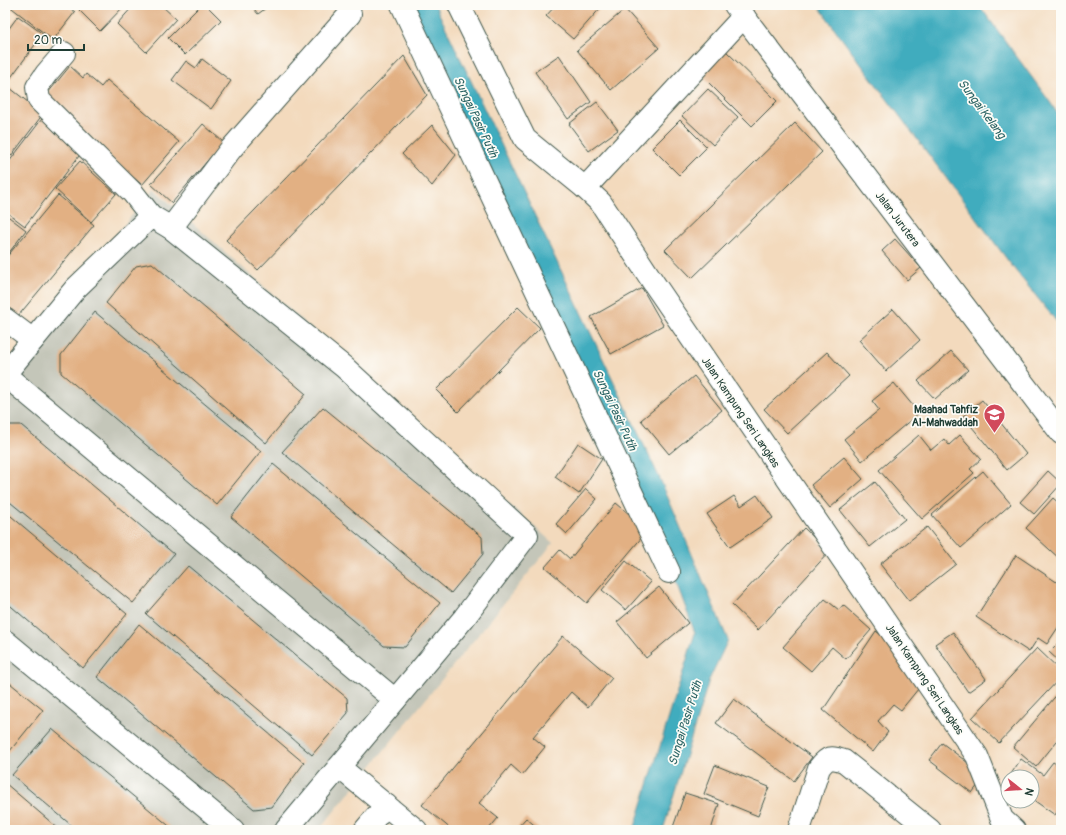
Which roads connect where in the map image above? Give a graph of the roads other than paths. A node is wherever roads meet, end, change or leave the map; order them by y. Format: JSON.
{"nodes":[{"id":1,"x":402,"y":5,"type":"edge"},
{"id":2,"x":459,"y":5,"type":"edge"},
{"id":3,"x":739,"y":11,"type":"edge"},
{"id":4,"x":350,"y":14,"type":"dead end"},
{"id":5,"x":64,"y":53,"type":"dead end"},
{"id":6,"x":585,"y":188,"type":"junction"},
{"id":7,"x":152,"y":216,"type":"junction"},
{"id":8,"x":171,"y":228,"type":"junction"},
{"id":9,"x":5,"y":320,"type":"edge"},
{"id":10,"x":33,"y":340,"type":"junction"},
{"id":11,"x":5,"y":374,"type":"edge"},
{"id":12,"x":1061,"y":433,"type":"edge"},
{"id":13,"x":669,"y":572,"type":"dead end"},
{"id":14,"x":5,"y":641,"type":"edge"},
{"id":15,"x":395,"y":700,"type":"junction"},
{"id":16,"x":339,"y":767,"type":"junction"},
{"id":17,"x":386,"y":805,"type":"junction"},
{"id":18,"x":1003,"y":826,"type":"edge"},
{"id":19,"x":233,"y":830,"type":"edge"},
{"id":20,"x":286,"y":830,"type":"edge"},
{"id":21,"x":365,"y":830,"type":"edge"},
{"id":22,"x":416,"y":830,"type":"edge"},
{"id":23,"x":799,"y":830,"type":"edge"},
{"id":24,"x":930,"y":830,"type":"edge"}],
"edges":[{"from":1,"to":13,"type":"street"},
{"from":2,"to":6,"type":"street","name":"Jalan Kampung Seri Langkas"},
{"from":3,"to":6,"type":"street"},
{"from":3,"to":12,"type":"street","name":"Jalan Jurutera"},
{"from":4,"to":8,"type":"street"},
{"from":5,"to":7,"type":"street"},
{"from":6,"to":18,"type":"street","name":"Jalan Kampung Seri Langkas"},
{"from":7,"to":8,"type":"street"},
{"from":7,"to":10,"type":"street"},
{"from":8,"to":15,"type":"street"},
{"from":9,"to":10,"type":"street"},
{"from":10,"to":11,"type":"street"},
{"from":11,"to":15,"type":"street"},
{"from":14,"to":19,"type":"street"},
{"from":15,"to":16,"type":"street"},
{"from":16,"to":17,"type":"street"},
{"from":16,"to":20,"type":"street"},
{"from":17,"to":21,"type":"street"},
{"from":17,"to":22,"type":"street"},
{"from":23,"to":24,"type":"street"}]}
